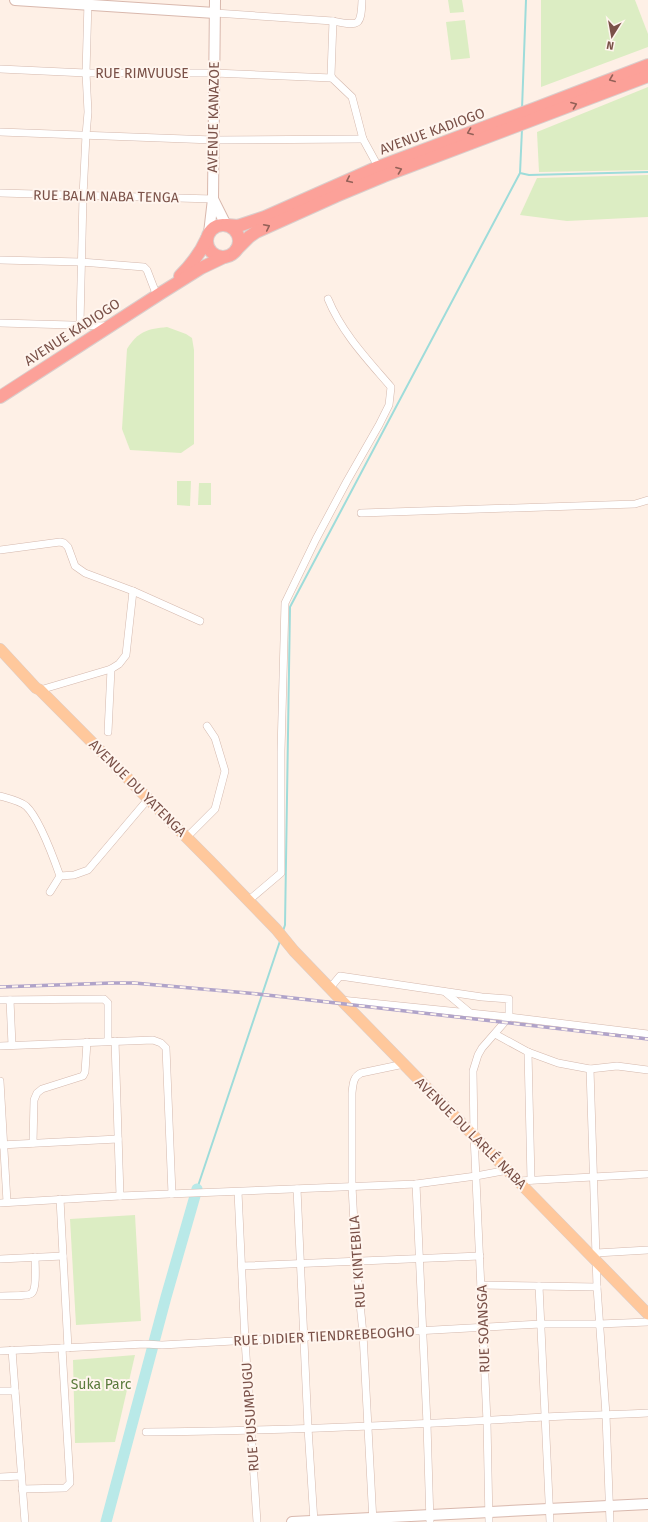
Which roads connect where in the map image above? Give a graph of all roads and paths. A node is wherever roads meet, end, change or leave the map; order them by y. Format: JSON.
{"nodes":[{"id":1,"x":15,"y":0,"type":"edge"},
{"id":2,"x":215,"y":0,"type":"edge"},
{"id":3,"x":362,"y":0,"type":"edge"},
{"id":4,"x":88,"y":2,"type":"edge"},
{"id":5,"x":215,"y":13,"type":"junction"},
{"id":6,"x":333,"y":21,"type":"junction"},
{"id":7,"x":648,"y":65,"type":"edge"},
{"id":8,"x":0,"y":69,"type":"edge"},
{"id":9,"x":86,"y":73,"type":"junction"},
{"id":10,"x":214,"y":74,"type":"junction"},
{"id":11,"x":648,"y":76,"type":"edge"},
{"id":12,"x":332,"y":78,"type":"junction"},
{"id":13,"x":537,"y":114,"type":"junction"},
{"id":14,"x":0,"y":132,"type":"edge"},
{"id":15,"x":86,"y":135,"type":"junction"},
{"id":16,"x":363,"y":139,"type":"junction"},
{"id":17,"x":213,"y":140,"type":"junction"},
{"id":18,"x":381,"y":171,"type":"junction"},
{"id":19,"x":0,"y":193,"type":"edge"},
{"id":20,"x":82,"y":196,"type":"junction"},
{"id":21,"x":213,"y":199,"type":"junction"},
{"id":22,"x":226,"y":225,"type":"junction"},
{"id":23,"x":208,"y":236,"type":"junction"},
{"id":24,"x":236,"y":250,"type":"junction"},
{"id":25,"x":224,"y":257,"type":"junction"},
{"id":26,"x":0,"y":260,"type":"edge"},
{"id":27,"x":81,"y":262,"type":"junction"},
{"id":28,"x":159,"y":294,"type":"junction"},
{"id":29,"x":328,"y":298,"type":"dead end"},
{"id":30,"x":0,"y":323,"type":"edge"},
{"id":31,"x":80,"y":324,"type":"junction"},
{"id":32,"x":110,"y":326,"type":"junction"},
{"id":33,"x":0,"y":397,"type":"edge"},
{"id":34,"x":648,"y":500,"type":"edge"},
{"id":35,"x":361,"y":513,"type":"dead end"},
{"id":36,"x":0,"y":550,"type":"edge"},
{"id":37,"x":133,"y":591,"type":"junction"},
{"id":38,"x":200,"y":621,"type":"dead end"},
{"id":39,"x":0,"y":649,"type":"edge"},
{"id":40,"x":111,"y":669,"type":"junction"},
{"id":41,"x":40,"y":690,"type":"junction"},
{"id":42,"x":207,"y":726,"type":"dead end"},
{"id":43,"x":108,"y":732,"type":"dead end"},
{"id":44,"x":0,"y":796,"type":"edge"},
{"id":45,"x":149,"y":798,"type":"junction"},
{"id":46,"x":187,"y":837,"type":"junction"},
{"id":47,"x":60,"y":876,"type":"junction"},
{"id":48,"x":50,"y":892,"type":"dead end"},
{"id":49,"x":248,"y":901,"type":"junction"},
{"id":50,"x":294,"y":951,"type":"joint"},
{"id":51,"x":330,"y":988,"type":"junction"},
{"id":52,"x":444,"y":991,"type":"junction"},
{"id":53,"x":0,"y":1000,"type":"edge"},
{"id":54,"x":10,"y":1000,"type":"junction"},
{"id":55,"x":341,"y":1000,"type":"junction"},
{"id":56,"x":469,"y":1013,"type":"junction"},
{"id":57,"x":509,"y":1017,"type":"junction"},
{"id":58,"x":495,"y":1034,"type":"junction"},
{"id":59,"x":648,"y":1034,"type":"edge"},
{"id":60,"x":112,"y":1041,"type":"junction"},
{"id":61,"x":87,"y":1042,"type":"junction"},
{"id":62,"x":12,"y":1045,"type":"junction"},
{"id":63,"x":0,"y":1046,"type":"edge"},
{"id":64,"x":528,"y":1052,"type":"junction"},
{"id":65,"x":404,"y":1064,"type":"junction"},
{"id":66,"x":590,"y":1068,"type":"junction"},
{"id":67,"x":648,"y":1071,"type":"edge"},
{"id":68,"x":0,"y":1081,"type":"edge"},
{"id":69,"x":474,"y":1135,"type":"junction"},
{"id":70,"x":118,"y":1139,"type":"junction"},
{"id":71,"x":33,"y":1143,"type":"junction"},
{"id":72,"x":2,"y":1145,"type":"edge"},
{"id":73,"x":508,"y":1170,"type":"junction"},
{"id":74,"x":648,"y":1174,"type":"edge"},
{"id":75,"x":476,"y":1176,"type":"junction"},
{"id":76,"x":592,"y":1177,"type":"junction"},
{"id":77,"x":531,"y":1180,"type":"junction"},
{"id":78,"x":519,"y":1181,"type":"junction"},
{"id":79,"x":416,"y":1184,"type":"junction"},
{"id":80,"x":352,"y":1186,"type":"junction"},
{"id":81,"x":297,"y":1189,"type":"junction"},
{"id":82,"x":238,"y":1192,"type":"junction"},
{"id":83,"x":172,"y":1194,"type":"junction"},
{"id":84,"x":120,"y":1196,"type":"junction"},
{"id":85,"x":60,"y":1199,"type":"junction"},
{"id":86,"x":4,"y":1202,"type":"edge"},
{"id":87,"x":648,"y":1250,"type":"edge"},
{"id":88,"x":63,"y":1256,"type":"junction"},
{"id":89,"x":480,"y":1256,"type":"junction"},
{"id":90,"x":35,"y":1257,"type":"junction"},
{"id":91,"x":596,"y":1257,"type":"junction"},
{"id":92,"x":0,"y":1259,"type":"edge"},
{"id":93,"x":420,"y":1259,"type":"junction"},
{"id":94,"x":356,"y":1262,"type":"junction"},
{"id":95,"x":300,"y":1263,"type":"junction"},
{"id":96,"x":242,"y":1266,"type":"junction"},
{"id":97,"x":481,"y":1285,"type":"junction"},
{"id":98,"x":539,"y":1286,"type":"junction"},
{"id":99,"x":597,"y":1287,"type":"junction"},
{"id":100,"x":0,"y":1296,"type":"edge"},
{"id":101,"x":648,"y":1314,"type":"edge"},
{"id":102,"x":648,"y":1322,"type":"edge"},
{"id":103,"x":540,"y":1324,"type":"junction"},
{"id":104,"x":599,"y":1324,"type":"junction"},
{"id":105,"x":483,"y":1328,"type":"junction"},
{"id":106,"x":423,"y":1331,"type":"junction"},
{"id":107,"x":363,"y":1334,"type":"junction"},
{"id":108,"x":303,"y":1337,"type":"junction"},
{"id":109,"x":245,"y":1340,"type":"junction"},
{"id":110,"x":65,"y":1348,"type":"junction"},
{"id":111,"x":12,"y":1350,"type":"junction"},
{"id":112,"x":0,"y":1351,"type":"edge"},
{"id":113,"x":15,"y":1391,"type":"junction"},
{"id":114,"x":0,"y":1392,"type":"edge"},
{"id":115,"x":648,"y":1413,"type":"edge"},
{"id":116,"x":606,"y":1415,"type":"junction"},
{"id":117,"x":546,"y":1417,"type":"junction"},
{"id":118,"x":487,"y":1422,"type":"junction"},
{"id":119,"x":427,"y":1424,"type":"junction"},
{"id":120,"x":368,"y":1426,"type":"junction"},
{"id":121,"x":308,"y":1428,"type":"junction"},
{"id":122,"x":252,"y":1431,"type":"junction"},
{"id":123,"x":146,"y":1432,"type":"dead end"},
{"id":124,"x":21,"y":1476,"type":"junction"},
{"id":125,"x":0,"y":1477,"type":"edge"},
{"id":126,"x":22,"y":1489,"type":"junction"},
{"id":127,"x":648,"y":1504,"type":"edge"},
{"id":128,"x":609,"y":1506,"type":"junction"},
{"id":129,"x":550,"y":1509,"type":"junction"},
{"id":130,"x":488,"y":1517,"type":"edge"},
{"id":131,"x":430,"y":1518,"type":"edge"},
{"id":132,"x":373,"y":1520,"type":"edge"},
{"id":133,"x":25,"y":1522,"type":"edge"},
{"id":134,"x":257,"y":1522,"type":"edge"},
{"id":135,"x":292,"y":1522,"type":"edge"},
{"id":136,"x":314,"y":1522,"type":"edge"},
{"id":137,"x":550,"y":1522,"type":"edge"},
{"id":138,"x":610,"y":1522,"type":"edge"}],
"edges":[{"from":1,"to":4,"type":"street"},
{"from":2,"to":5,"type":"street","name":"AVENUE KANAZOE"},
{"from":3,"to":6,"type":"street"},
{"from":4,"to":5,"type":"street"},
{"from":4,"to":9,"type":"street"},
{"from":5,"to":6,"type":"street"},
{"from":5,"to":10,"type":"street","name":"AVENUE KANAZOE"},
{"from":6,"to":12,"type":"street"},
{"from":7,"to":13,"type":"highway","name":"AVENUE KADIOGO","one_way":true},
{"from":8,"to":9,"type":"street","name":"RUE RIMVUUSE"},
{"from":9,"to":10,"type":"street","name":"RUE RIMVUUSE"},
{"from":9,"to":15,"type":"street"},
{"from":10,"to":12,"type":"street","name":"RUE RIMVUUSE"},
{"from":10,"to":17,"type":"street","name":"AVENUE KANAZOE"},
{"from":13,"to":11,"type":"highway","name":"AVENUE KADIOGO","one_way":true},
{"from":12,"to":16,"type":"street"},
{"from":13,"to":18,"type":"highway","name":"AVENUE KADIOGO"},
{"from":14,"to":15,"type":"street"},
{"from":15,"to":17,"type":"street"},
{"from":15,"to":20,"type":"street"},
{"from":16,"to":17,"type":"street"},
{"from":16,"to":18,"type":"street"},
{"from":17,"to":21,"type":"street","name":"AVENUE KANAZOE"},
{"from":18,"to":22,"type":"highway","name":"AVENUE KADIOGO","one_way":true},
{"from":24,"to":18,"type":"highway","name":"AVENUE KADIOGO","one_way":true},
{"from":19,"to":20,"type":"street","name":"RUE BALM NABA TENGA"},
{"from":20,"to":21,"type":"street","name":"RUE BALM NABA TENGA"},
{"from":20,"to":27,"type":"street"},
{"from":21,"to":22,"type":"street"},
{"from":21,"to":23,"type":"street","name":"AVENUE KANAZOE"},
{"from":22,"to":23,"type":"highway"},
{"from":22,"to":24,"type":"highway"},
{"from":23,"to":25,"type":"highway"},
{"from":23,"to":28,"type":"highway","name":"AVENUE KADIOGO"},
{"from":24,"to":25,"type":"highway"},
{"from":25,"to":28,"type":"highway","name":"AVENUE KADIOGO"},
{"from":26,"to":27,"type":"street"},
{"from":27,"to":28,"type":"street"},
{"from":27,"to":31,"type":"street"},
{"from":28,"to":32,"type":"highway","name":"AVENUE KADIOGO"},
{"from":29,"to":49,"type":"street"},
{"from":30,"to":31,"type":"street"},
{"from":31,"to":32,"type":"street"},
{"from":32,"to":33,"type":"highway","name":"AVENUE KADIOGO"},
{"from":34,"to":35,"type":"street"},
{"from":36,"to":37,"type":"street"},
{"from":37,"to":38,"type":"street"},
{"from":37,"to":40,"type":"street"},
{"from":39,"to":41,"type":"main road","name":"AVENUE DU YATENGA"},
{"from":40,"to":41,"type":"street"},
{"from":40,"to":43,"type":"street"},
{"from":41,"to":45,"type":"main road","name":"AVENUE DU YATENGA"},
{"from":42,"to":46,"type":"street"},
{"from":44,"to":47,"type":"street"},
{"from":45,"to":46,"type":"main road","name":"AVENUE DU YATENGA"},
{"from":45,"to":47,"type":"street"},
{"from":46,"to":49,"type":"main road","name":"AVENUE DU YATENGA"},
{"from":47,"to":48,"type":"street"},
{"from":49,"to":50,"type":"main road","name":"AVENUE DU YATENGA"},
{"from":50,"to":51,"type":"main road","name":"AVENUE DU LARLÉ NABA"},
{"from":51,"to":52,"type":"street"},
{"from":51,"to":55,"type":"main road","name":"AVENUE DU LARLÉ NABA"},
{"from":52,"to":56,"type":"street"},
{"from":52,"to":57,"type":"street"},
{"from":53,"to":54,"type":"street"},
{"from":54,"to":60,"type":"street"},
{"from":54,"to":62,"type":"street"},
{"from":55,"to":56,"type":"street"},
{"from":55,"to":65,"type":"main road","name":"AVENUE DU LARLÉ NABA"},
{"from":56,"to":57,"type":"street"},
{"from":57,"to":58,"type":"street","name":"RUE SOANSGA"},
{"from":57,"to":59,"type":"street"},
{"from":58,"to":64,"type":"street"},
{"from":58,"to":69,"type":"street","name":"RUE SOANSGA"},
{"from":60,"to":61,"type":"street"},
{"from":60,"to":70,"type":"street"},
{"from":60,"to":83,"type":"street"},
{"from":61,"to":62,"type":"street"},
{"from":61,"to":71,"type":"street"},
{"from":62,"to":63,"type":"street"},
{"from":64,"to":66,"type":"street"},
{"from":64,"to":77,"type":"street"},
{"from":65,"to":69,"type":"main road","name":"AVENUE DU LARLÉ NABA"},
{"from":65,"to":80,"type":"street","name":"RUE KINTEBILA"},
{"from":66,"to":67,"type":"street"},
{"from":66,"to":76,"type":"street"},
{"from":68,"to":72,"type":"street"},
{"from":69,"to":73,"type":"main road","name":"AVENUE DU LARLÉ NABA"},
{"from":69,"to":75,"type":"street","name":"RUE SOANSGA"},
{"from":70,"to":71,"type":"street"},
{"from":70,"to":84,"type":"street"},
{"from":71,"to":72,"type":"street"},
{"from":72,"to":86,"type":"street"},
{"from":73,"to":75,"type":"street"},
{"from":73,"to":78,"type":"main road","name":"AVENUE DU LARLÉ NABA"},
{"from":74,"to":76,"type":"street"},
{"from":75,"to":79,"type":"street"},
{"from":75,"to":89,"type":"street","name":"RUE SOANSGA"},
{"from":76,"to":77,"type":"street"},
{"from":76,"to":91,"type":"street"},
{"from":77,"to":78,"type":"street"},
{"from":78,"to":91,"type":"main road","name":"AVENUE DU LARLÉ NABA"},
{"from":79,"to":80,"type":"street"},
{"from":79,"to":93,"type":"street"},
{"from":80,"to":81,"type":"street"},
{"from":80,"to":94,"type":"street","name":"RUE KINTEBILA"},
{"from":81,"to":82,"type":"street"},
{"from":81,"to":95,"type":"street"},
{"from":82,"to":83,"type":"street"},
{"from":82,"to":96,"type":"street","name":"RUE PUSUMPUGU"},
{"from":83,"to":84,"type":"street"},
{"from":84,"to":85,"type":"street"},
{"from":85,"to":86,"type":"street"},
{"from":85,"to":88,"type":"street"},
{"from":87,"to":91,"type":"street"},
{"from":88,"to":90,"type":"street"},
{"from":88,"to":110,"type":"street"},
{"from":89,"to":93,"type":"street"},
{"from":89,"to":97,"type":"street","name":"RUE SOANSGA"},
{"from":90,"to":92,"type":"street"},
{"from":90,"to":100,"type":"street"},
{"from":91,"to":99,"type":"street"},
{"from":91,"to":101,"type":"main road","name":"AVENUE DU LARLÉ NABA"},
{"from":93,"to":94,"type":"street"},
{"from":93,"to":106,"type":"street"},
{"from":94,"to":95,"type":"street"},
{"from":94,"to":107,"type":"street","name":"RUE KINTEBILA"},
{"from":95,"to":96,"type":"street"},
{"from":95,"to":108,"type":"street"},
{"from":96,"to":109,"type":"street","name":"RUE PUSUMPUGU"},
{"from":97,"to":98,"type":"street"},
{"from":97,"to":105,"type":"street","name":"RUE SOANSGA"},
{"from":98,"to":99,"type":"street"},
{"from":98,"to":103,"type":"street"},
{"from":99,"to":104,"type":"street"},
{"from":102,"to":104,"type":"street","name":"RUE DIDIER TIENDREBEOGHO"},
{"from":103,"to":104,"type":"street","name":"RUE DIDIER TIENDREBEOGHO"},
{"from":103,"to":105,"type":"street","name":"RUE DIDIER TIENDREBEOGHO"},
{"from":103,"to":117,"type":"street"},
{"from":104,"to":116,"type":"street"},
{"from":105,"to":106,"type":"street","name":"RUE DIDIER TIENDREBEOGHO"},
{"from":105,"to":118,"type":"street","name":"RUE SOANSGA"},
{"from":106,"to":107,"type":"street","name":"RUE DIDIER TIENDREBEOGHO"},
{"from":106,"to":119,"type":"street"},
{"from":107,"to":108,"type":"street","name":"RUE DIDIER TIENDREBEOGHO"},
{"from":107,"to":120,"type":"street","name":"RUE KINTEBILA"},
{"from":108,"to":109,"type":"street","name":"RUE DIDIER TIENDREBEOGHO"},
{"from":108,"to":121,"type":"street"},
{"from":109,"to":110,"type":"street","name":"RUE DIDIER TIENDREBEOGHO"},
{"from":109,"to":122,"type":"street","name":"RUE PUSUMPUGU"},
{"from":110,"to":111,"type":"street","name":"RUE DIDIER TIENDREBEOGHO"},
{"from":110,"to":126,"type":"street"},
{"from":111,"to":112,"type":"street","name":"RUE DIDIER TIENDREBEOGHO"},
{"from":111,"to":113,"type":"street"},
{"from":113,"to":114,"type":"street"},
{"from":113,"to":124,"type":"street"},
{"from":115,"to":116,"type":"street"},
{"from":116,"to":117,"type":"street"},
{"from":116,"to":128,"type":"street"},
{"from":117,"to":118,"type":"street"},
{"from":117,"to":129,"type":"street"},
{"from":118,"to":119,"type":"street"},
{"from":118,"to":130,"type":"street","name":"RUE SOANSGA"},
{"from":119,"to":120,"type":"street"},
{"from":119,"to":131,"type":"street"},
{"from":120,"to":121,"type":"street"},
{"from":120,"to":132,"type":"street","name":"RUE KINTEBILA"},
{"from":121,"to":122,"type":"street"},
{"from":121,"to":136,"type":"street"},
{"from":122,"to":123,"type":"street"},
{"from":122,"to":134,"type":"street","name":"RUE PUSUMPUGU"},
{"from":124,"to":125,"type":"street"},
{"from":124,"to":126,"type":"street"},
{"from":126,"to":133,"type":"street"},
{"from":127,"to":128,"type":"street"},
{"from":128,"to":129,"type":"street"},
{"from":128,"to":138,"type":"street"},
{"from":129,"to":130,"type":"street"},
{"from":129,"to":137,"type":"street"},
{"from":130,"to":131,"type":"street"},
{"from":131,"to":132,"type":"street"},
{"from":132,"to":136,"type":"street"},
{"from":135,"to":136,"type":"street"}]}
